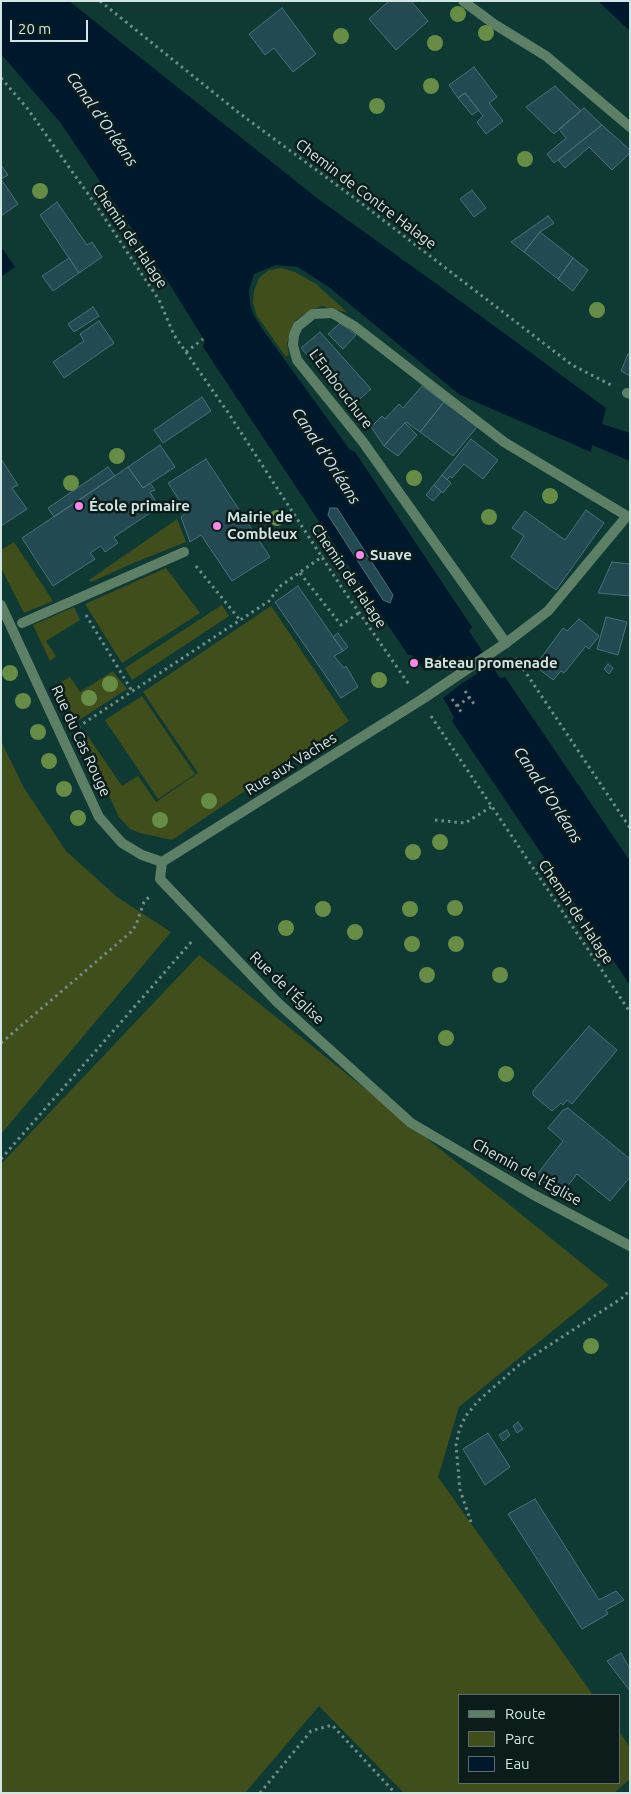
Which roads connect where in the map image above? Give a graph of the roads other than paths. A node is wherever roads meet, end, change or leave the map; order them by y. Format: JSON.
{"nodes":[{"id":1,"x":463,"y":1,"type":"edge"},
{"id":2,"x":630,"y":127,"type":"edge"},
{"id":3,"x":628,"y":516,"type":"edge"},
{"id":4,"x":184,"y":552,"type":"road end"},
{"id":5,"x":1,"y":605,"type":"edge"},
{"id":6,"x":22,"y":623,"type":"dead end"},
{"id":7,"x":506,"y":643,"type":"junction"},
{"id":8,"x":162,"y":862,"type":"junction"},
{"id":9,"x":410,"y":1123,"type":"joint"},
{"id":10,"x":630,"y":1246,"type":"edge"}],
"edges":[{"from":1,"to":2,"type":"street"},
{"from":3,"to":7,"type":"street"},
{"from":3,"to":7,"type":"street","name":"L'Embouchure"},
{"from":4,"to":6,"type":"street"},
{"from":5,"to":8,"type":"street","name":"Rue du Cas Rouge"},
{"from":7,"to":8,"type":"street","name":"Rue aux Vaches"},
{"from":8,"to":9,"type":"street","name":"Rue de l'Église"},
{"from":9,"to":10,"type":"street","name":"Chemin de l'Église"}]}
